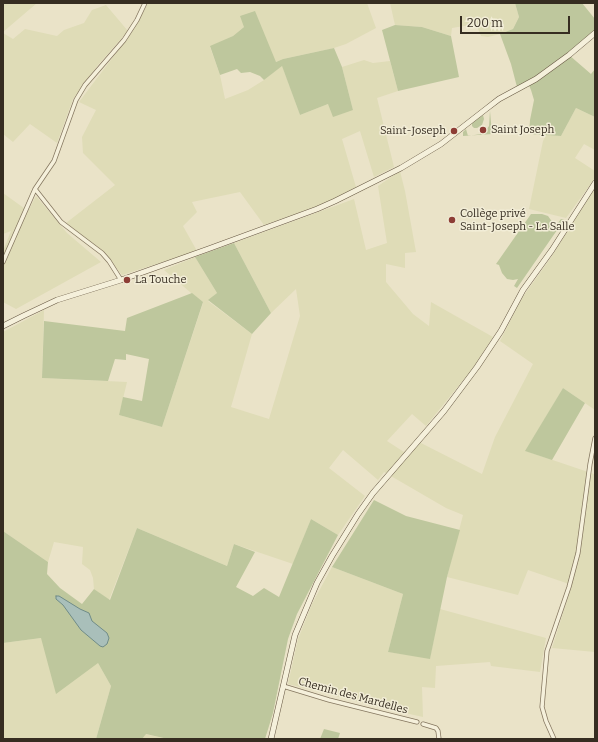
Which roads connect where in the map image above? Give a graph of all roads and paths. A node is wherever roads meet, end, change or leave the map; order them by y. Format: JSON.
{"nodes":[{"id":1,"x":145,"y":3,"type":"edge"},
{"id":2,"x":595,"y":33,"type":"edge"},
{"id":3,"x":595,"y":183,"type":"edge"},
{"id":4,"x":35,"y":189,"type":"junction"},
{"id":5,"x":3,"y":262,"type":"edge"},
{"id":6,"x":121,"y":280,"type":"junction"},
{"id":7,"x":3,"y":326,"type":"edge"},
{"id":8,"x":595,"y":438,"type":"edge"},
{"id":9,"x":283,"y":686,"type":"junction"},
{"id":10,"x":418,"y":722,"type":"dead end"},
{"id":11,"x":423,"y":724,"type":"dead end"},
{"id":12,"x":271,"y":739,"type":"edge"},
{"id":13,"x":439,"y":739,"type":"edge"},
{"id":14,"x":554,"y":739,"type":"edge"}],
"edges":[{"from":1,"to":4,"type":"street"},
{"from":2,"to":6,"type":"street"},
{"from":3,"to":9,"type":"street"},
{"from":4,"to":5,"type":"street"},
{"from":4,"to":6,"type":"street"},
{"from":6,"to":7,"type":"street"},
{"from":8,"to":14,"type":"street"},
{"from":9,"to":10,"type":"street","name":"Chemin des Mardelles"},
{"from":9,"to":12,"type":"street"},
{"from":11,"to":13,"type":"street"}]}
